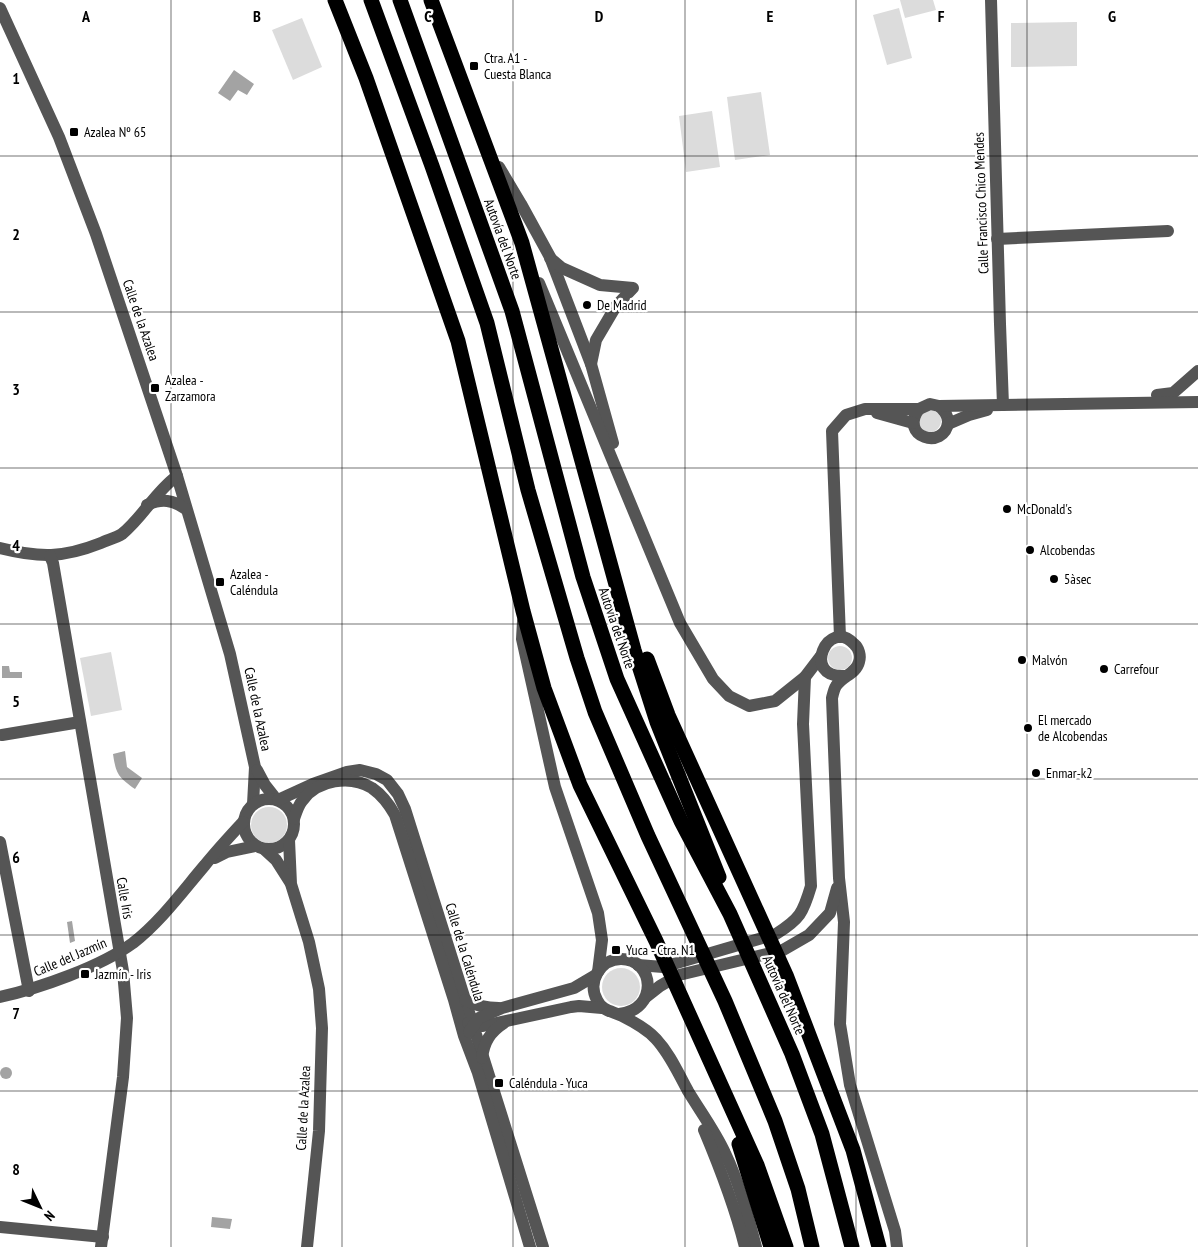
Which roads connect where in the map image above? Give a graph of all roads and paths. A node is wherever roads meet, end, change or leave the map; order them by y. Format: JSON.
{"nodes":[{"id":1,"x":335,"y":0,"type":"edge"},
{"id":2,"x":343,"y":0,"type":"edge"},
{"id":3,"x":371,"y":0,"type":"edge"},
{"id":4,"x":400,"y":0,"type":"edge"},
{"id":5,"x":423,"y":0,"type":"edge"},
{"id":6,"x":431,"y":0,"type":"edge"},
{"id":7,"x":990,"y":0,"type":"edge"},
{"id":8,"x":0,"y":8,"type":"edge"},
{"id":9,"x":366,"y":78,"type":"junction"},
{"id":10,"x":485,"y":145,"type":"junction"},
{"id":11,"x":505,"y":199,"type":"junction"},
{"id":12,"x":1168,"y":231,"type":"dead end"},
{"id":13,"x":997,"y":239,"type":"junction"},
{"id":14,"x":522,"y":243,"type":"junction"},
{"id":15,"x":550,"y":258,"type":"junction"},
{"id":16,"x":591,"y":364,"type":"junction"},
{"id":17,"x":1198,"y":371,"type":"edge"},
{"id":18,"x":1115,"y":402,"type":"junction"},
{"id":19,"x":1198,"y":402,"type":"edge"},
{"id":20,"x":1004,"y":405,"type":"junction"},
{"id":21,"x":939,"y":406,"type":"junction"},
{"id":22,"x":865,"y":409,"type":"junction"},
{"id":23,"x":919,"y":409,"type":"junction"},
{"id":24,"x":913,"y":423,"type":"junction"},
{"id":25,"x":948,"y":424,"type":"junction"},
{"id":26,"x":177,"y":476,"type":"junction"},
{"id":27,"x":626,"y":494,"type":"junction"},
{"id":28,"x":147,"y":505,"type":"junction"},
{"id":29,"x":186,"y":509,"type":"junction"},
{"id":30,"x":0,"y":548,"type":"edge"},
{"id":31,"x":50,"y":556,"type":"junction"},
{"id":32,"x":612,"y":566,"type":"junction"},
{"id":33,"x":523,"y":611,"type":"junction"},
{"id":34,"x":840,"y":638,"type":"junction"},
{"id":35,"x":821,"y":656,"type":"junction"},
{"id":36,"x":845,"y":676,"type":"junction"},
{"id":37,"x":805,"y":677,"type":"junction"},
{"id":38,"x":80,"y":722,"type":"junction"},
{"id":39,"x":2,"y":735,"type":"dead end"},
{"id":40,"x":255,"y":767,"type":"junction"},
{"id":41,"x":277,"y":800,"type":"junction"},
{"id":42,"x":253,"y":804,"type":"junction"},
{"id":43,"x":294,"y":818,"type":"junction"},
{"id":44,"x":243,"y":822,"type":"junction"},
{"id":45,"x":289,"y":840,"type":"junction"},
{"id":46,"x":0,"y":842,"type":"edge"},
{"id":47,"x":259,"y":847,"type":"junction"},
{"id":48,"x":205,"y":865,"type":"junction"},
{"id":49,"x":839,"y":878,"type":"junction"},
{"id":50,"x":291,"y":884,"type":"junction"},
{"id":51,"x":732,"y":918,"type":"junction"},
{"id":52,"x":119,"y":952,"type":"junction"},
{"id":53,"x":638,"y":965,"type":"junction"},
{"id":54,"x":597,"y":974,"type":"junction"},
{"id":55,"x":29,"y":991,"type":"junction"},
{"id":56,"x":0,"y":997,"type":"edge"},
{"id":57,"x":646,"y":997,"type":"junction"},
{"id":58,"x":460,"y":1000,"type":"junction"},
{"id":59,"x":502,"y":1008,"type":"junction"},
{"id":60,"x":602,"y":1008,"type":"junction"},
{"id":61,"x":619,"y":1014,"type":"junction"},
{"id":62,"x":504,"y":1023,"type":"junction"},
{"id":63,"x":472,"y":1026,"type":"junction"},
{"id":64,"x":478,"y":1059,"type":"junction"},
{"id":65,"x":722,"y":1088,"type":"junction"},
{"id":66,"x":686,"y":1089,"type":"junction"},
{"id":67,"x":0,"y":1227,"type":"edge"},
{"id":68,"x":102,"y":1242,"type":"edge"},
{"id":69,"x":307,"y":1247,"type":"edge"},
{"id":70,"x":530,"y":1247,"type":"edge"},
{"id":71,"x":543,"y":1247,"type":"edge"},
{"id":72,"x":745,"y":1247,"type":"edge"},
{"id":73,"x":756,"y":1247,"type":"edge"},
{"id":74,"x":771,"y":1247,"type":"edge"},
{"id":75,"x":786,"y":1247,"type":"edge"},
{"id":76,"x":812,"y":1247,"type":"edge"},
{"id":77,"x":852,"y":1247,"type":"edge"},
{"id":78,"x":879,"y":1247,"type":"edge"},
{"id":79,"x":897,"y":1247,"type":"edge"}],
"edges":[{"from":1,"to":9,"type":"highway"},
{"from":2,"to":9,"type":"highway"},
{"from":3,"to":76,"type":"highway"},
{"from":4,"to":51,"type":"highway","name":"Autovía del Norte"},
{"from":5,"to":11,"type":"highway"},
{"from":6,"to":10,"type":"highway"},
{"from":7,"to":13,"type":"street","name":"Calle Francisco Chico Mendes"},
{"from":8,"to":26,"type":"street","name":"Calle de la Azalea"},
{"from":9,"to":33,"type":"highway"},
{"from":10,"to":11,"type":"highway"},
{"from":10,"to":15,"type":"street"},
{"from":11,"to":14,"type":"highway"},
{"from":12,"to":13,"type":"street"},
{"from":13,"to":20,"type":"street","name":"Calle Francisco Chico Mendes"},
{"from":14,"to":27,"type":"street"},
{"from":14,"to":32,"type":"highway"},
{"from":15,"to":16,"type":"street"},
{"from":15,"to":16,"type":"street"},
{"from":16,"to":27,"type":"street"},
{"from":17,"to":18,"type":"street"},
{"from":18,"to":19,"type":"street"},
{"from":18,"to":20,"type":"street"},
{"from":20,"to":21,"type":"street"},
{"from":20,"to":25,"type":"street"},
{"from":21,"to":23,"type":"street"},
{"from":21,"to":25,"type":"street"},
{"from":22,"to":23,"type":"street"},
{"from":22,"to":24,"type":"street"},
{"from":22,"to":34,"type":"street"},
{"from":23,"to":24,"type":"street"},
{"from":24,"to":25,"type":"street"},
{"from":26,"to":28,"type":"street"},
{"from":26,"to":29,"type":"street","name":"Calle de la Azalea"},
{"from":27,"to":37,"type":"street"},
{"from":28,"to":29,"type":"street"},
{"from":28,"to":31,"type":"street"},
{"from":29,"to":40,"type":"street","name":"Calle de la Azalea"},
{"from":30,"to":31,"type":"street"},
{"from":31,"to":38,"type":"street","name":"Calle Iris"},
{"from":32,"to":51,"type":"highway"},
{"from":32,"to":78,"type":"highway"},
{"from":33,"to":54,"type":"street"},
{"from":33,"to":65,"type":"highway"},
{"from":34,"to":35,"type":"street"},
{"from":34,"to":36,"type":"street"},
{"from":35,"to":36,"type":"street"},
{"from":35,"to":37,"type":"street"},
{"from":36,"to":49,"type":"street"},
{"from":37,"to":53,"type":"street"},
{"from":38,"to":39,"type":"street"},
{"from":38,"to":52,"type":"street","name":"Calle Iris"},
{"from":40,"to":41,"type":"street","name":"Calle de la Azalea"},
{"from":40,"to":42,"type":"street","name":"Calle de la Azalea"},
{"from":41,"to":42,"type":"street"},
{"from":41,"to":43,"type":"street"},
{"from":41,"to":58,"type":"street","name":"Calle de la Caléndula"},
{"from":42,"to":44,"type":"street"},
{"from":43,"to":45,"type":"street"},
{"from":43,"to":58,"type":"street","name":"Calle de la Caléndula"},
{"from":44,"to":47,"type":"street"},
{"from":44,"to":48,"type":"street","name":"Calle del Jazmín"},
{"from":45,"to":47,"type":"street"},
{"from":45,"to":50,"type":"street","name":"Calle de la Azalea"},
{"from":46,"to":55,"type":"street"},
{"from":47,"to":48,"type":"street","name":"Calle del Jazmín"},
{"from":47,"to":50,"type":"street","name":"Calle de la Azalea"},
{"from":48,"to":52,"type":"street","name":"Calle del Jazmín"},
{"from":49,"to":57,"type":"street"},
{"from":49,"to":79,"type":"street"},
{"from":50,"to":69,"type":"street","name":"Calle de la Azalea"},
{"from":51,"to":77,"type":"highway","name":"Autovía del Norte"},
{"from":52,"to":55,"type":"street","name":"Calle del Jazmín"},
{"from":52,"to":68,"type":"street","name":"Calle Iris"},
{"from":53,"to":54,"type":"street"},
{"from":53,"to":57,"type":"street"},
{"from":54,"to":59,"type":"street"},
{"from":54,"to":60,"type":"street"},
{"from":55,"to":56,"type":"street","name":"Calle del Jazmín"},
{"from":57,"to":61,"type":"street"},
{"from":58,"to":59,"type":"street"},
{"from":58,"to":63,"type":"street","name":"Calle de la Caléndula"},
{"from":58,"to":64,"type":"street","name":"Calle de la Caléndula"},
{"from":59,"to":63,"type":"street"},
{"from":60,"to":61,"type":"street"},
{"from":60,"to":62,"type":"street"},
{"from":61,"to":66,"type":"street"},
{"from":62,"to":63,"type":"street"},
{"from":62,"to":64,"type":"street"},
{"from":63,"to":64,"type":"street","name":"Calle de la Caléndula"},
{"from":64,"to":70,"type":"street","name":"Calle de la Caléndula"},
{"from":64,"to":71,"type":"street","name":"Calle de la Caléndula"},
{"from":65,"to":74,"type":"highway"},
{"from":65,"to":75,"type":"highway"},
{"from":66,"to":72,"type":"street"},
{"from":66,"to":73,"type":"street"},
{"from":67,"to":68,"type":"street"}]}
